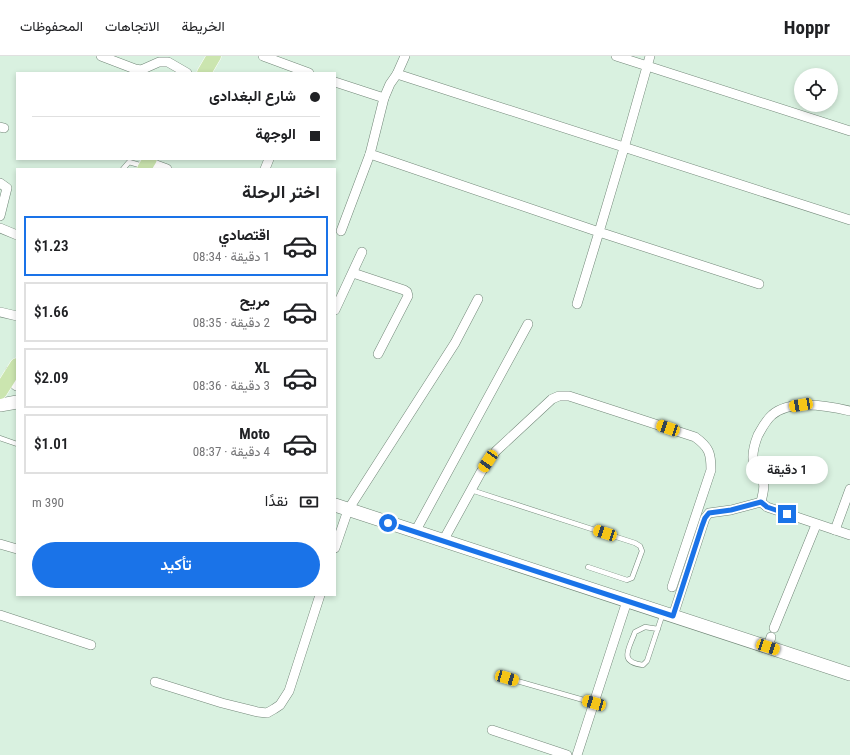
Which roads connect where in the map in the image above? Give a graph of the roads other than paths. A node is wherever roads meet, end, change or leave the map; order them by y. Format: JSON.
{"nodes":[{"id":1,"x":101,"y":56,"type":"edge"},
{"id":2,"x":214,"y":56,"type":"edge"},
{"id":3,"x":263,"y":56,"type":"edge"},
{"id":4,"x":405,"y":56,"type":"edge"},
{"id":5,"x":616,"y":56,"type":"edge"},
{"id":6,"x":650,"y":56,"type":"edge"},
{"id":7,"x":646,"y":66,"type":"junction"},
{"id":8,"x":185,"y":72,"type":"edge"},
{"id":9,"x":205,"y":72,"type":"edge"},
{"id":10,"x":305,"y":72,"type":"edge"},
{"id":11,"x":397,"y":74,"type":"junction"},
{"id":12,"x":336,"y":82,"type":"edge"},
{"id":13,"x":384,"y":98,"type":"junction"},
{"id":14,"x":850,"y":131,"type":"edge"},
{"id":15,"x":624,"y":148,"type":"junction"},
{"id":16,"x":370,"y":154,"type":"junction"},
{"id":17,"x":147,"y":164,"type":"edge"},
{"id":18,"x":123,"y":168,"type":"edge"},
{"id":19,"x":163,"y":168,"type":"edge"},
{"id":20,"x":0,"y":183,"type":"edge"},
{"id":21,"x":0,"y":216,"type":"edge"},
{"id":22,"x":850,"y":220,"type":"edge"},
{"id":23,"x":0,"y":228,"type":"edge"},
{"id":24,"x":341,"y":231,"type":"dead end"},
{"id":25,"x":598,"y":232,"type":"junction"},
{"id":26,"x":16,"y":234,"type":"edge"},
{"id":27,"x":362,"y":252,"type":"dead end"},
{"id":28,"x":353,"y":273,"type":"junction"},
{"id":29,"x":759,"y":284,"type":"dead end"},
{"id":30,"x":478,"y":300,"type":"dead end"},
{"id":31,"x":577,"y":304,"type":"dead end"},
{"id":32,"x":336,"y":308,"type":"edge"},
{"id":33,"x":0,"y":312,"type":"edge"},
{"id":34,"x":16,"y":316,"type":"edge"},
{"id":35,"x":528,"y":324,"type":"dead end"},
{"id":36,"x":378,"y":354,"type":"dead end"},
{"id":37,"x":15,"y":374,"type":"edge"},
{"id":38,"x":0,"y":392,"type":"edge"},
{"id":39,"x":16,"y":402,"type":"edge"},
{"id":40,"x":0,"y":405,"type":"edge"},
{"id":41,"x":850,"y":411,"type":"edge"},
{"id":42,"x":0,"y":438,"type":"edge"},
{"id":43,"x":16,"y":444,"type":"edge"},
{"id":44,"x":850,"y":489,"type":"edge"},
{"id":45,"x":471,"y":490,"type":"junction"},
{"id":46,"x":761,"y":502,"type":"junction"},
{"id":47,"x":336,"y":505,"type":"edge"},
{"id":48,"x":348,"y":510,"type":"junction"},
{"id":49,"x":816,"y":525,"type":"junction"},
{"id":50,"x":835,"y":530,"type":"junction"},
{"id":51,"x":415,"y":532,"type":"junction"},
{"id":52,"x":850,"y":535,"type":"edge"},
{"id":53,"x":443,"y":541,"type":"junction"},
{"id":54,"x":0,"y":544,"type":"edge"},
{"id":55,"x":336,"y":545,"type":"edge"},
{"id":56,"x":16,"y":549,"type":"edge"},
{"id":57,"x":588,"y":567,"type":"dead end"},
{"id":58,"x":672,"y":587,"type":"dead end"},
{"id":59,"x":320,"y":596,"type":"edge"},
{"id":60,"x":627,"y":601,"type":"junction"},
{"id":61,"x":0,"y":615,"type":"edge"},
{"id":62,"x":668,"y":615,"type":"junction"},
{"id":63,"x":658,"y":629,"type":"junction"},
{"id":64,"x":771,"y":637,"type":"junction"},
{"id":65,"x":91,"y":645,"type":"dead end"},
{"id":66,"x":850,"y":674,"type":"edge"},
{"id":67,"x":507,"y":678,"type":"dead end"},
{"id":68,"x":155,"y":682,"type":"dead end"},
{"id":69,"x":594,"y":703,"type":"junction"},
{"id":70,"x":492,"y":730,"type":"dead end"},
{"id":71,"x":567,"y":755,"type":"edge"},
{"id":72,"x":577,"y":755,"type":"edge"}],
"edges":[{"from":1,"to":8,"type":"street"},
{"from":2,"to":9,"type":"main road"},
{"from":3,"to":10,"type":"street"},
{"from":4,"to":11,"type":"street"},
{"from":5,"to":7,"type":"street"},
{"from":6,"to":7,"type":"street"},
{"from":7,"to":14,"type":"street"},
{"from":7,"to":15,"type":"street"},
{"from":11,"to":13,"type":"street"},
{"from":11,"to":15,"type":"street"},
{"from":12,"to":13,"type":"street"},
{"from":13,"to":16,"type":"street"},
{"from":15,"to":22,"type":"street"},
{"from":15,"to":25,"type":"street"},
{"from":16,"to":24,"type":"street"},
{"from":16,"to":25,"type":"street"},
{"from":17,"to":18,"type":"lane"},
{"from":17,"to":19,"type":"street"},
{"from":20,"to":21,"type":"street"},
{"from":23,"to":26,"type":"street"},
{"from":25,"to":29,"type":"street"},
{"from":25,"to":31,"type":"street"},
{"from":27,"to":28,"type":"street"},
{"from":28,"to":32,"type":"street"},
{"from":28,"to":36,"type":"street"},
{"from":30,"to":48,"type":"street"},
{"from":33,"to":34,"type":"street"},
{"from":35,"to":51,"type":"street"},
{"from":37,"to":38,"type":"main road"},
{"from":39,"to":40,"type":"street"},
{"from":41,"to":46,"type":"street"},
{"from":42,"to":43,"type":"lane"},
{"from":44,"to":50,"type":"street"},
{"from":45,"to":53,"type":"street"},
{"from":45,"to":57,"type":"lane"},
{"from":45,"to":58,"type":"street"},
{"from":46,"to":49,"type":"street"},
{"from":46,"to":62,"type":"street"},
{"from":47,"to":48,"type":"street"},
{"from":48,"to":51,"type":"street"},
{"from":48,"to":55,"type":"street"},
{"from":49,"to":50,"type":"street"},
{"from":49,"to":64,"type":"street"},
{"from":50,"to":52,"type":"street"},
{"from":51,"to":53,"type":"street"},
{"from":53,"to":60,"type":"street"},
{"from":54,"to":56,"type":"street"},
{"from":59,"to":68,"type":"street"},
{"from":60,"to":62,"type":"street"},
{"from":60,"to":69,"type":"street"},
{"from":61,"to":65,"type":"street"},
{"from":62,"to":63,"type":"lane"},
{"from":62,"to":64,"type":"street"},
{"from":63,"to":63,"type":"lane"},
{"from":64,"to":66,"type":"street"},
{"from":67,"to":69,"type":"lane"},
{"from":69,"to":72,"type":"street"},
{"from":70,"to":71,"type":"street"}]}
